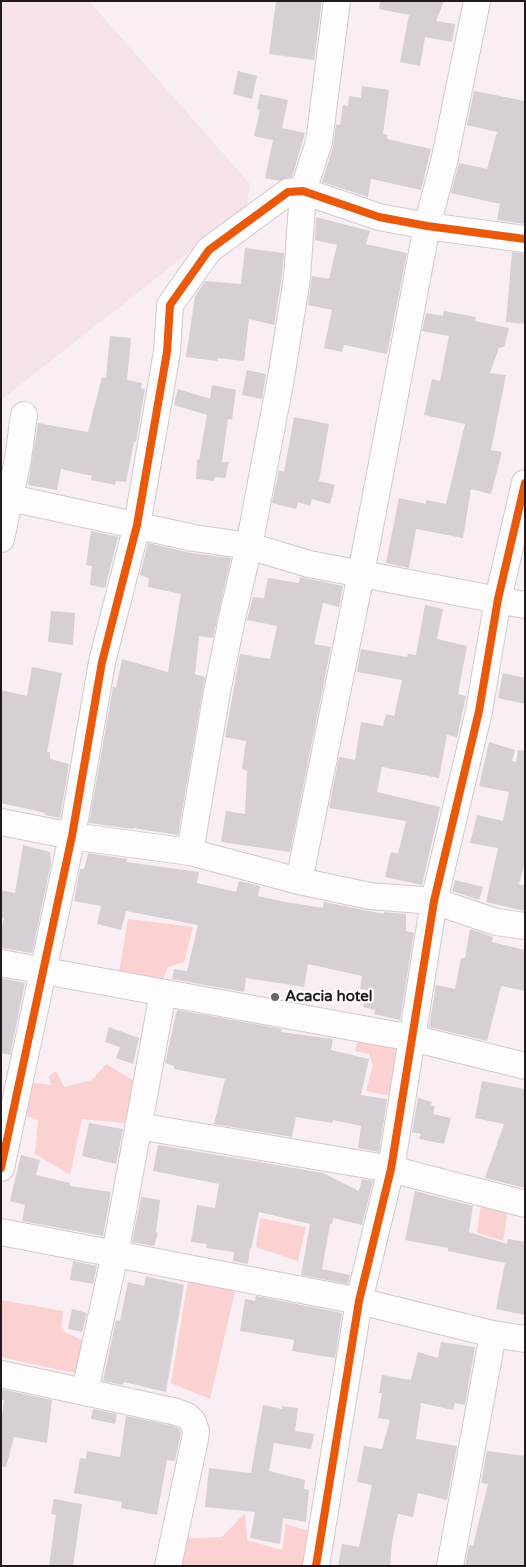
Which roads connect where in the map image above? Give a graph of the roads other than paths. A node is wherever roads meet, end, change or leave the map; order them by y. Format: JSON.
{"nodes":[{"id":1,"x":337,"y":1,"type":"edge"},
{"id":2,"x":477,"y":1,"type":"edge"},
{"id":3,"x":302,"y":191,"type":"junction"},
{"id":4,"x":427,"y":226,"type":"junction"},
{"id":5,"x":525,"y":239,"type":"edge"},
{"id":6,"x":24,"y":415,"type":"dead end"},
{"id":7,"x":525,"y":483,"type":"edge"},
{"id":8,"x":6,"y":496,"type":"edge"},
{"id":9,"x":138,"y":526,"type":"junction"},
{"id":10,"x":1,"y":539,"type":"edge"},
{"id":11,"x":249,"y":546,"type":"junction"},
{"id":12,"x":361,"y":574,"type":"junction"},
{"id":13,"x":498,"y":599,"type":"junction"},
{"id":14,"x":525,"y":605,"type":"edge"},
{"id":15,"x":1,"y":822,"type":"edge"},
{"id":16,"x":72,"y":836,"type":"junction"},
{"id":17,"x":190,"y":852,"type":"junction"},
{"id":18,"x":299,"y":881,"type":"junction"},
{"id":19,"x":434,"y":901,"type":"junction"},
{"id":20,"x":525,"y":926,"type":"edge"},
{"id":21,"x":1,"y":963,"type":"edge"},
{"id":22,"x":42,"y":971,"type":"junction"},
{"id":23,"x":163,"y":993,"type":"junction"},
{"id":24,"x":412,"y":1038,"type":"junction"},
{"id":25,"x":525,"y":1066,"type":"edge"},
{"id":26,"x":9,"y":1099,"type":"edge"},
{"id":27,"x":138,"y":1126,"type":"junction"},
{"id":28,"x":1,"y":1168,"type":"edge"},
{"id":29,"x":391,"y":1169,"type":"junction"},
{"id":30,"x":525,"y":1204,"type":"edge"},
{"id":31,"x":1,"y":1232,"type":"edge"},
{"id":32,"x":115,"y":1254,"type":"junction"},
{"id":33,"x":359,"y":1301,"type":"junction"},
{"id":34,"x":493,"y":1334,"type":"junction"},
{"id":35,"x":525,"y":1339,"type":"edge"},
{"id":36,"x":1,"y":1374,"type":"edge"},
{"id":37,"x":85,"y":1390,"type":"junction"},
{"id":38,"x":168,"y":1566,"type":"edge"},
{"id":39,"x":316,"y":1566,"type":"edge"},
{"id":40,"x":450,"y":1566,"type":"edge"}],
"edges":[{"from":1,"to":3,"type":"street"},
{"from":2,"to":4,"type":"street"},
{"from":3,"to":4,"type":"street"},
{"from":3,"to":9,"type":"street"},
{"from":3,"to":11,"type":"street"},
{"from":4,"to":5,"type":"street"},
{"from":4,"to":12,"type":"street"},
{"from":6,"to":8,"type":"street"},
{"from":7,"to":13,"type":"street"},
{"from":8,"to":9,"type":"street"},
{"from":8,"to":10,"type":"street"},
{"from":9,"to":11,"type":"street"},
{"from":9,"to":16,"type":"street"},
{"from":11,"to":12,"type":"street"},
{"from":11,"to":17,"type":"street"},
{"from":12,"to":13,"type":"street"},
{"from":12,"to":18,"type":"street"},
{"from":13,"to":14,"type":"street"},
{"from":13,"to":19,"type":"street"},
{"from":15,"to":16,"type":"street"},
{"from":16,"to":17,"type":"street"},
{"from":16,"to":22,"type":"street"},
{"from":17,"to":18,"type":"street"},
{"from":18,"to":19,"type":"street"},
{"from":19,"to":20,"type":"street"},
{"from":19,"to":24,"type":"street"},
{"from":21,"to":22,"type":"street"},
{"from":22,"to":23,"type":"street"},
{"from":22,"to":26,"type":"street"},
{"from":23,"to":24,"type":"street"},
{"from":23,"to":27,"type":"street"},
{"from":24,"to":25,"type":"street"},
{"from":24,"to":29,"type":"street"},
{"from":26,"to":28,"type":"street"},
{"from":27,"to":29,"type":"street"},
{"from":27,"to":32,"type":"street"},
{"from":29,"to":30,"type":"street"},
{"from":29,"to":33,"type":"street"},
{"from":31,"to":32,"type":"street"},
{"from":32,"to":33,"type":"street"},
{"from":32,"to":37,"type":"street"},
{"from":33,"to":34,"type":"street"},
{"from":33,"to":39,"type":"street"},
{"from":34,"to":35,"type":"street"},
{"from":34,"to":40,"type":"street"},
{"from":36,"to":37,"type":"street"},
{"from":37,"to":38,"type":"street"}]}
